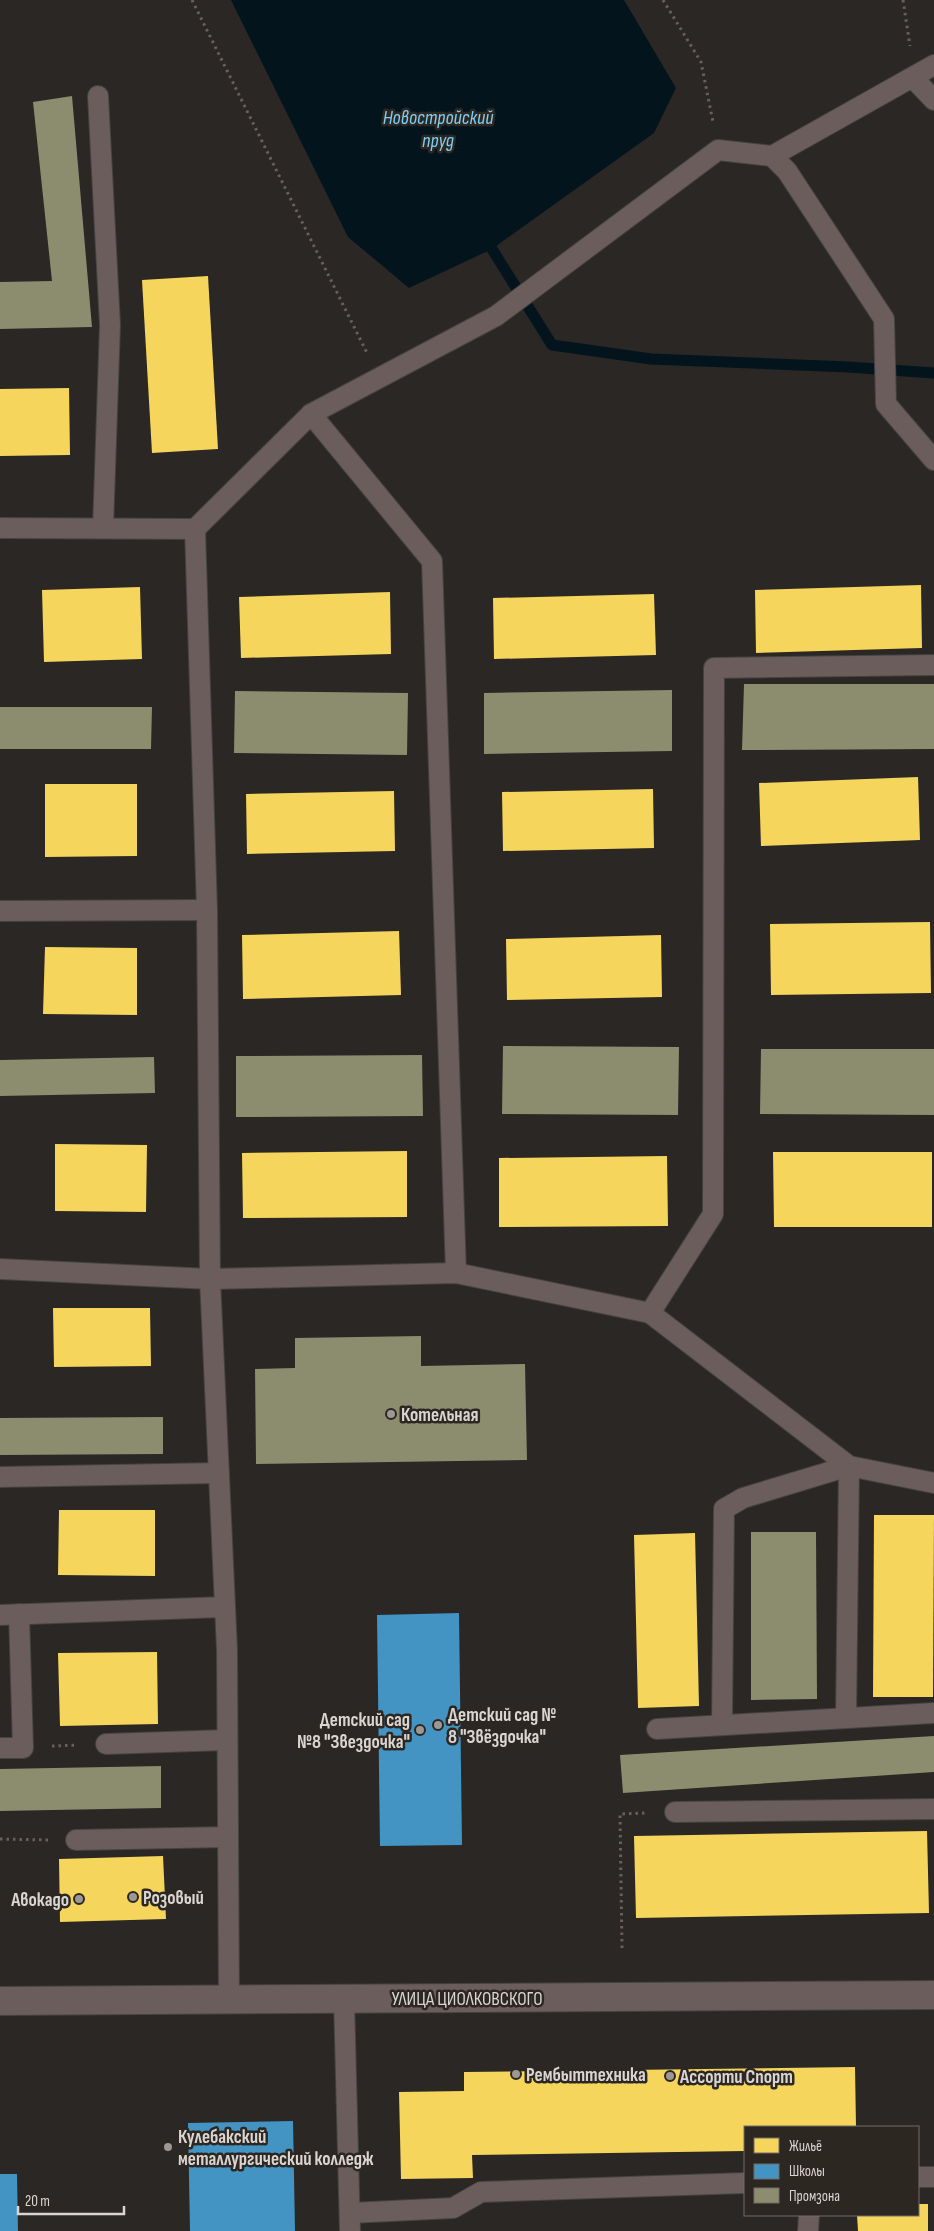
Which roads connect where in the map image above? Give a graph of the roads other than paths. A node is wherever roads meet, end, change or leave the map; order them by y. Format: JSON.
{"nodes":[{"id":1,"x":934,"y":65,"type":"edge"},
{"id":2,"x":913,"y":78,"type":"junction"},
{"id":3,"x":98,"y":96,"type":"dead end"},
{"id":4,"x":934,"y":100,"type":"edge"},
{"id":5,"x":772,"y":156,"type":"junction"},
{"id":6,"x":311,"y":414,"type":"junction"},
{"id":7,"x":934,"y":460,"type":"edge"},
{"id":8,"x":0,"y":528,"type":"edge"},
{"id":9,"x":102,"y":528,"type":"junction"},
{"id":10,"x":195,"y":529,"type":"junction"},
{"id":11,"x":934,"y":665,"type":"edge"},
{"id":12,"x":208,"y":910,"type":"junction"},
{"id":13,"x":0,"y":911,"type":"edge"},
{"id":14,"x":0,"y":1268,"type":"edge"},
{"id":15,"x":456,"y":1273,"type":"junction"},
{"id":16,"x":210,"y":1279,"type":"junction"},
{"id":17,"x":650,"y":1313,"type":"junction"},
{"id":18,"x":849,"y":1466,"type":"junction"},
{"id":19,"x":219,"y":1473,"type":"junction"},
{"id":20,"x":0,"y":1477,"type":"edge"},
{"id":21,"x":934,"y":1483,"type":"edge"},
{"id":22,"x":224,"y":1607,"type":"junction"},
{"id":23,"x":9,"y":1615,"type":"edge"},
{"id":24,"x":934,"y":1713,"type":"edge"},
{"id":25,"x":846,"y":1718,"type":"junction"},
{"id":26,"x":722,"y":1725,"type":"junction"},
{"id":27,"x":657,"y":1729,"type":"dead end"},
{"id":28,"x":227,"y":1740,"type":"junction"},
{"id":29,"x":106,"y":1744,"type":"road end"},
{"id":30,"x":0,"y":1748,"type":"edge"},
{"id":31,"x":934,"y":1809,"type":"edge"},
{"id":32,"x":675,"y":1812,"type":"road end"},
{"id":33,"x":227,"y":1837,"type":"junction"},
{"id":34,"x":76,"y":1840,"type":"road end"},
{"id":35,"x":934,"y":1995,"type":"edge"},
{"id":36,"x":229,"y":1999,"type":"junction"},
{"id":37,"x":344,"y":1999,"type":"junction"},
{"id":38,"x":0,"y":2000,"type":"edge"},
{"id":39,"x":919,"y":2177,"type":"edge"},
{"id":40,"x":934,"y":2177,"type":"edge"},
{"id":41,"x":744,"y":2183,"type":"edge"},
{"id":42,"x":808,"y":2216,"type":"edge"},
{"id":43,"x":350,"y":2222,"type":"edge"},
{"id":44,"x":808,"y":2231,"type":"edge"}],
"edges":[{"from":1,"to":2,"type":"lane"},
{"from":2,"to":4,"type":"lane"},
{"from":2,"to":5,"type":"lane"},
{"from":3,"to":9,"type":"lane"},
{"from":5,"to":6,"type":"lane"},
{"from":5,"to":7,"type":"lane"},
{"from":6,"to":10,"type":"lane"},
{"from":6,"to":15,"type":"lane"},
{"from":8,"to":9,"type":"lane"},
{"from":9,"to":10,"type":"lane"},
{"from":10,"to":12,"type":"lane"},
{"from":11,"to":17,"type":"lane"},
{"from":12,"to":13,"type":"lane"},
{"from":12,"to":16,"type":"lane"},
{"from":14,"to":16,"type":"lane"},
{"from":15,"to":16,"type":"lane"},
{"from":15,"to":17,"type":"lane"},
{"from":16,"to":19,"type":"lane"},
{"from":17,"to":18,"type":"lane"},
{"from":18,"to":21,"type":"lane"},
{"from":18,"to":25,"type":"lane"},
{"from":18,"to":26,"type":"lane"},
{"from":19,"to":20,"type":"lane"},
{"from":19,"to":22,"type":"lane"},
{"from":22,"to":23,"type":"lane"},
{"from":22,"to":28,"type":"lane"},
{"from":23,"to":30,"type":"lane"},
{"from":24,"to":25,"type":"lane"},
{"from":25,"to":26,"type":"lane"},
{"from":26,"to":27,"type":"lane"},
{"from":28,"to":29,"type":"lane"},
{"from":28,"to":33,"type":"lane"},
{"from":31,"to":32,"type":"lane"},
{"from":33,"to":34,"type":"lane"},
{"from":33,"to":36,"type":"lane"},
{"from":35,"to":37,"type":"street","name":"УЛИЦА ЦИОЛКОВСКОГО"},
{"from":36,"to":37,"type":"street","name":"УЛИЦА ЦИОЛКОВСКОГО"},
{"from":36,"to":38,"type":"street","name":"УЛИЦА ЦИОЛКОВСКОГО"},
{"from":37,"to":43,"type":"lane"},
{"from":39,"to":40,"type":"lane"},
{"from":41,"to":43,"type":"lane"},
{"from":42,"to":44,"type":"lane"}]}
